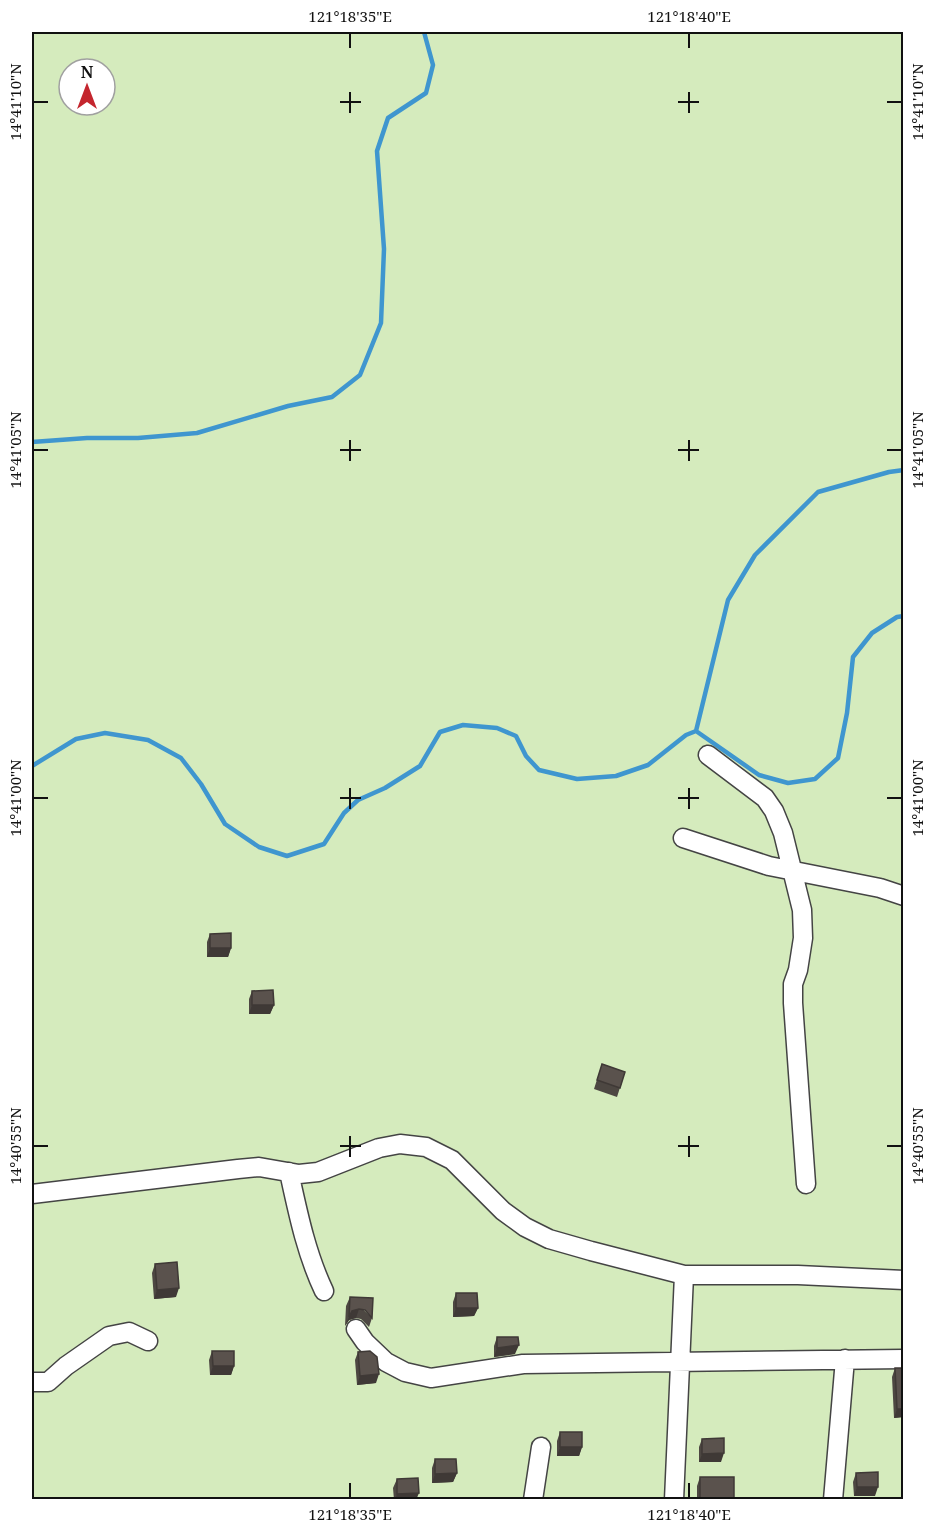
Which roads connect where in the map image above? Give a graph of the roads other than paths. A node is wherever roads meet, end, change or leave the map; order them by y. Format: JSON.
{"nodes":[{"id":1,"x":708,"y":755,"type":"dead end"},
{"id":2,"x":683,"y":838,"type":"dead end"},
{"id":3,"x":793,"y":870,"type":"junction"},
{"id":4,"x":903,"y":896,"type":"edge"},
{"id":5,"x":289,"y":1172,"type":"junction"},
{"id":6,"x":806,"y":1184,"type":"dead end"},
{"id":7,"x":32,"y":1194,"type":"edge"},
{"id":8,"x":684,"y":1275,"type":"junction"},
{"id":9,"x":903,"y":1280,"type":"edge"},
{"id":10,"x":324,"y":1291,"type":"dead end"},
{"id":11,"x":356,"y":1329,"type":"dead end"},
{"id":12,"x":148,"y":1341,"type":"dead end"},
{"id":13,"x":845,"y":1359,"type":"junction"},
{"id":14,"x":903,"y":1359,"type":"edge"},
{"id":15,"x":681,"y":1361,"type":"junction"},
{"id":16,"x":32,"y":1382,"type":"edge"},
{"id":17,"x":541,"y":1447,"type":"dead end"},
{"id":18,"x":533,"y":1500,"type":"edge"},
{"id":19,"x":674,"y":1500,"type":"edge"},
{"id":20,"x":833,"y":1500,"type":"edge"}],
"edges":[{"from":1,"to":3,"type":"street"},
{"from":2,"to":3,"type":"street"},
{"from":3,"to":4,"type":"street"},
{"from":3,"to":6,"type":"street"},
{"from":5,"to":7,"type":"street"},
{"from":5,"to":8,"type":"street"},
{"from":5,"to":10,"type":"street"},
{"from":8,"to":9,"type":"street"},
{"from":8,"to":15,"type":"street"},
{"from":11,"to":15,"type":"street"},
{"from":12,"to":16,"type":"street"},
{"from":13,"to":14,"type":"street"},
{"from":13,"to":15,"type":"street"},
{"from":13,"to":20,"type":"street"},
{"from":15,"to":19,"type":"street"},
{"from":17,"to":18,"type":"street"}]}
